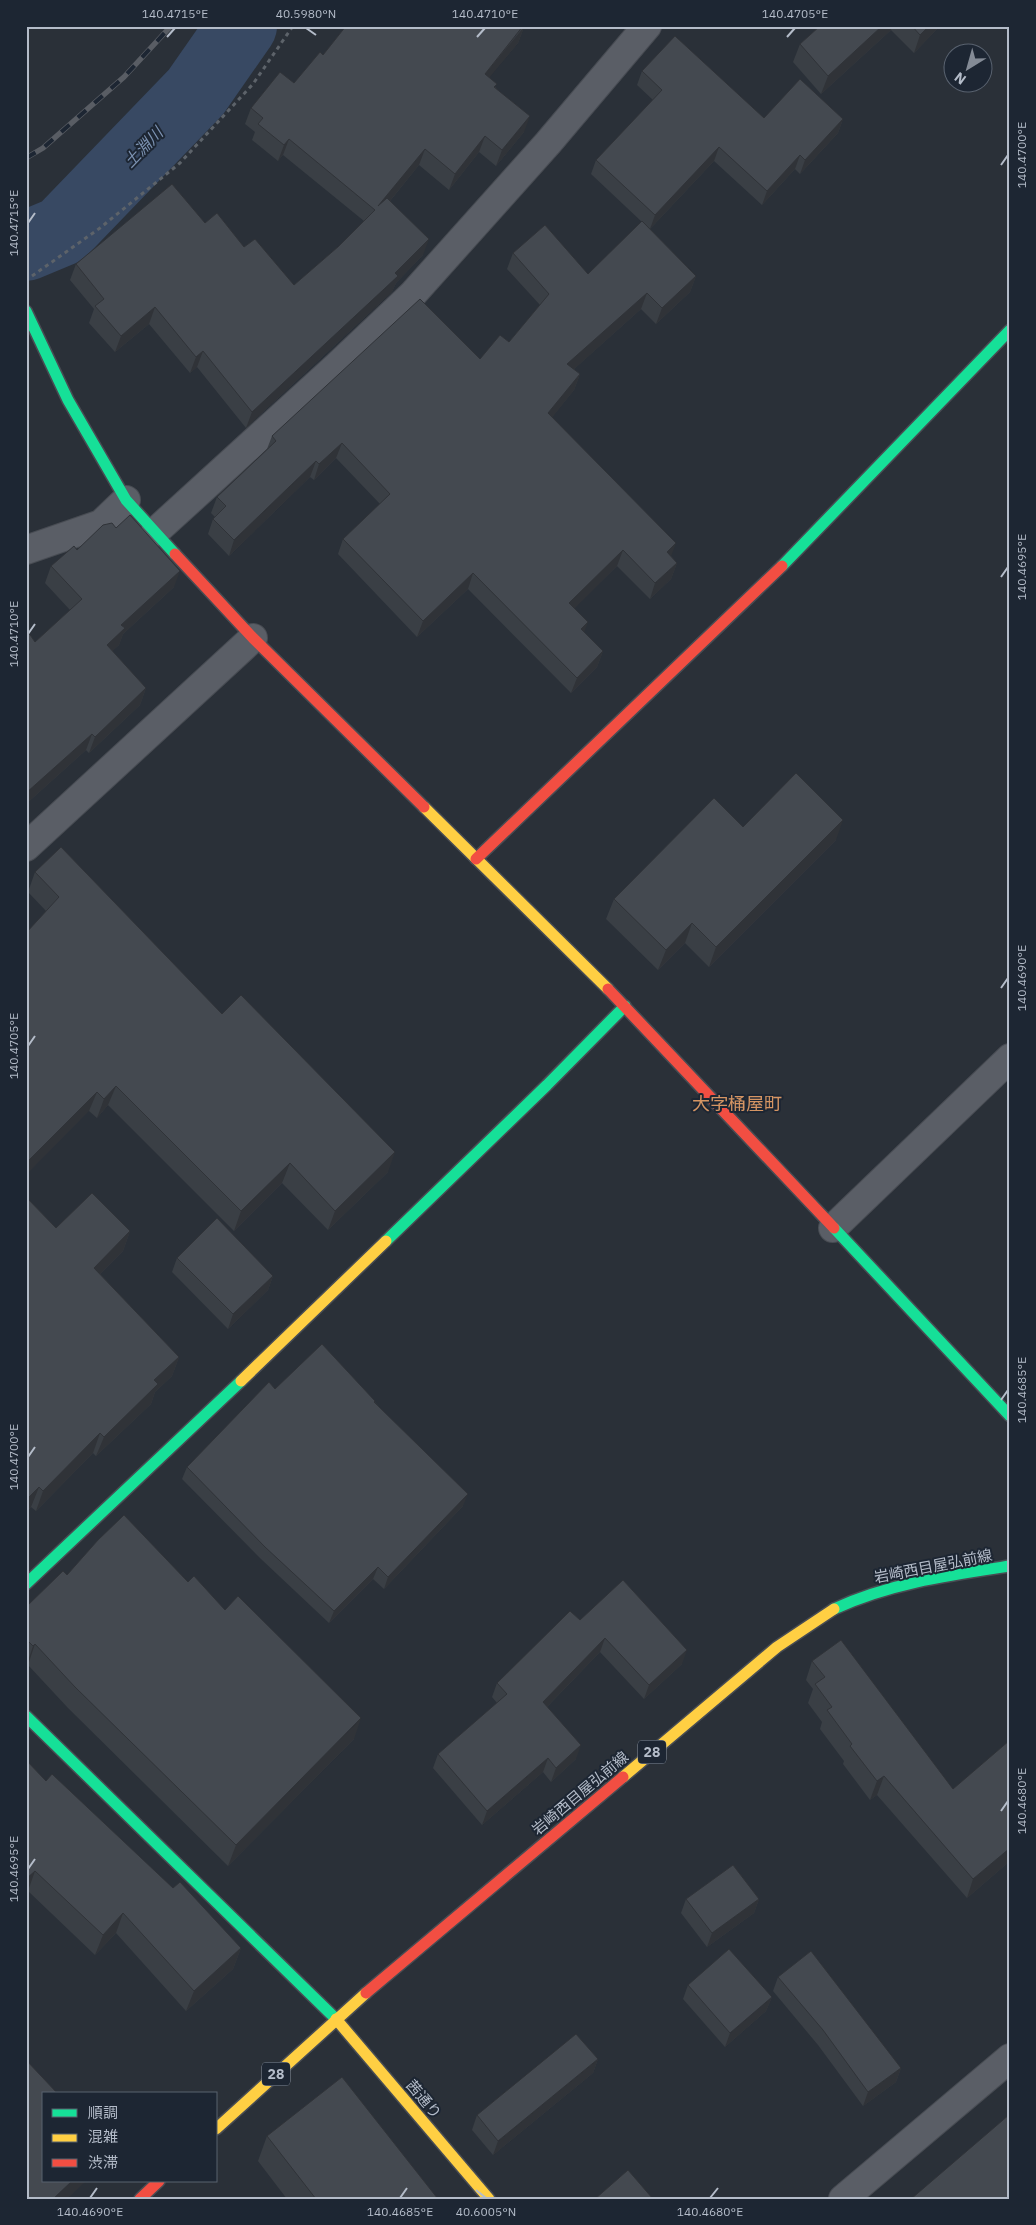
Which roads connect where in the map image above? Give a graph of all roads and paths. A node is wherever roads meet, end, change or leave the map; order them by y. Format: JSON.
{"nodes":[{"id":1,"x":293,"y":26,"type":"edge"},
{"id":2,"x":648,"y":26,"type":"edge"},
{"id":3,"x":26,"y":280,"type":"edge"},
{"id":4,"x":26,"y":311,"type":"edge"},
{"id":5,"x":1010,"y":330,"type":"edge"},
{"id":6,"x":126,"y":500,"type":"junction"},
{"id":7,"x":155,"y":532,"type":"junction"},
{"id":8,"x":26,"y":550,"type":"edge"},
{"id":9,"x":253,"y":638,"type":"junction"},
{"id":10,"x":26,"y":847,"type":"edge"},
{"id":11,"x":476,"y":859,"type":"junction"},
{"id":12,"x":625,"y":1006,"type":"junction"},
{"id":13,"x":1010,"y":1058,"type":"edge"},
{"id":14,"x":833,"y":1228,"type":"junction"},
{"id":15,"x":1010,"y":1416,"type":"edge"},
{"id":16,"x":1010,"y":1566,"type":"edge"},
{"id":17,"x":26,"y":1584,"type":"edge"},
{"id":18,"x":26,"y":1716,"type":"edge"},
{"id":19,"x":336,"y":2019,"type":"junction"},
{"id":20,"x":1010,"y":2058,"type":"edge"},
{"id":21,"x":218,"y":2127,"type":"edge"},
{"id":22,"x":158,"y":2182,"type":"edge"},
{"id":23,"x":140,"y":2199,"type":"edge"},
{"id":24,"x":489,"y":2199,"type":"edge"},
{"id":25,"x":843,"y":2199,"type":"edge"}],
"edges":[{"from":1,"to":3,"type":"path"},
{"from":2,"to":7,"type":"street"},
{"from":4,"to":6,"type":"street"},
{"from":5,"to":11,"type":"street"},
{"from":6,"to":7,"type":"street"},
{"from":6,"to":8,"type":"street"},
{"from":7,"to":9,"type":"street"},
{"from":9,"to":10,"type":"street"},
{"from":9,"to":11,"type":"street"},
{"from":11,"to":12,"type":"street"},
{"from":12,"to":14,"type":"street"},
{"from":12,"to":17,"type":"street"},
{"from":13,"to":14,"type":"street"},
{"from":14,"to":15,"type":"street"},
{"from":16,"to":19,"type":"street","name":"岩崎西目屋弘前線","number":"28"},
{"from":18,"to":19,"type":"street","name":"茜通り"},
{"from":19,"to":21,"type":"street","name":"岩崎西目屋弘前線","number":"28"},
{"from":19,"to":24,"type":"street","name":"茜通り"},
{"from":20,"to":25,"type":"street"},
{"from":22,"to":23,"type":"street"}]}
